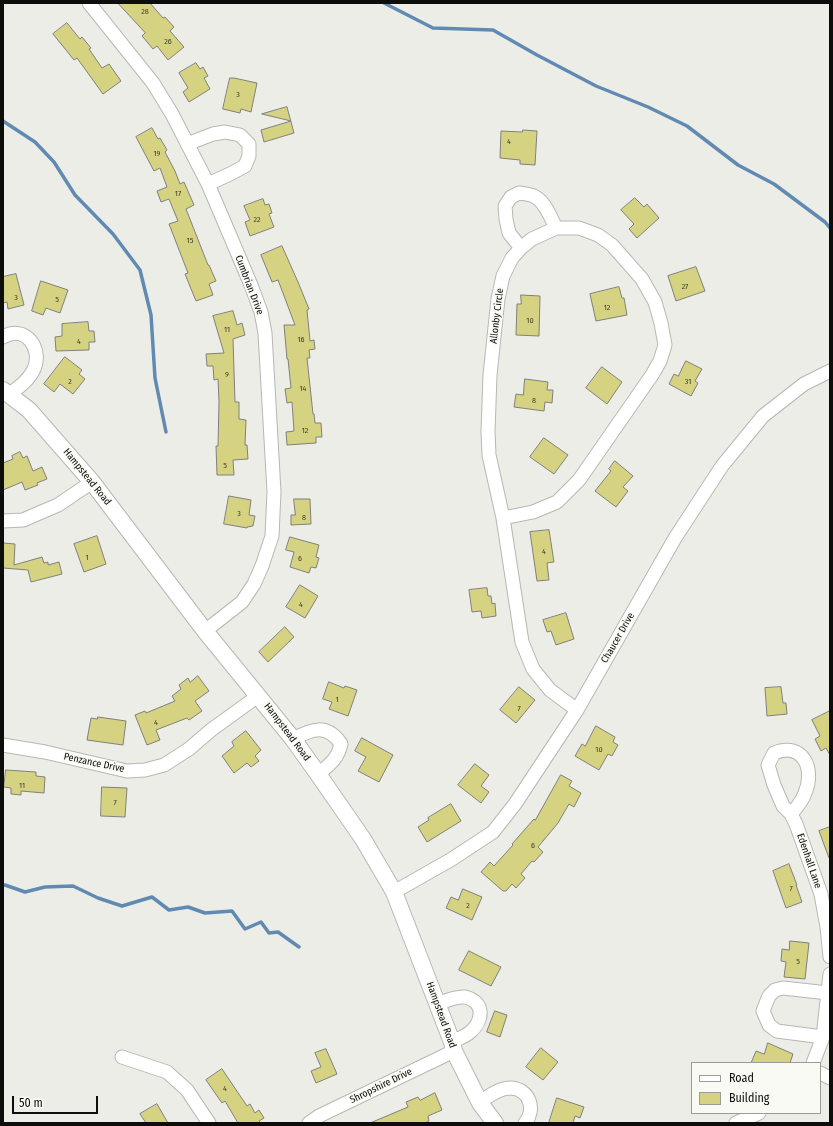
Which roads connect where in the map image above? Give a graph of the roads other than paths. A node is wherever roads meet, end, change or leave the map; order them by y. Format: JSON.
{"nodes":[{"id":1,"x":89,"y":3,"type":"edge"},
{"id":2,"x":187,"y":144,"type":"junction"},
{"id":3,"x":208,"y":184,"type":"junction"},
{"id":4,"x":556,"y":228,"type":"junction"},
{"id":5,"x":521,"y":248,"type":"junction"},
{"id":6,"x":3,"y":337,"type":"edge"},
{"id":7,"x":830,"y":371,"type":"edge"},
{"id":8,"x":6,"y":392,"type":"edge"},
{"id":9,"x":92,"y":482,"type":"junction"},
{"id":10,"x":503,"y":518,"type":"junction"},
{"id":11,"x":3,"y":521,"type":"edge"},
{"id":12,"x":205,"y":631,"type":"junction"},
{"id":13,"x":258,"y":696,"type":"junction"},
{"id":14,"x":576,"y":710,"type":"junction"},
{"id":15,"x":293,"y":739,"type":"junction"},
{"id":16,"x":3,"y":745,"type":"edge"},
{"id":17,"x":318,"y":774,"type":"junction"},
{"id":18,"x":791,"y":814,"type":"junction"},
{"id":19,"x":394,"y":892,"type":"junction"},
{"id":20,"x":830,"y":956,"type":"edge"},
{"id":21,"x":830,"y":974,"type":"edge"},
{"id":22,"x":828,"y":993,"type":"junction"},
{"id":23,"x":437,"y":1004,"type":"junction"},
{"id":24,"x":826,"y":1032,"type":"edge"},
{"id":25,"x":453,"y":1046,"type":"junction"},
{"id":26,"x":122,"y":1057,"type":"dead end"},
{"id":27,"x":813,"y":1062,"type":"edge"},
{"id":28,"x":821,"y":1074,"type":"edge"},
{"id":29,"x":830,"y":1078,"type":"edge"},
{"id":30,"x":480,"y":1103,"type":"junction"},
{"id":31,"x":757,"y":1114,"type":"edge"},
{"id":32,"x":209,"y":1123,"type":"edge"},
{"id":33,"x":309,"y":1123,"type":"edge"},
{"id":34,"x":495,"y":1123,"type":"edge"},
{"id":35,"x":525,"y":1123,"type":"edge"},
{"id":36,"x":736,"y":1123,"type":"edge"}],
"edges":[{"from":1,"to":2,"type":"street","name":"Cumbrian Drive"},
{"from":2,"to":3,"type":"street","name":"Cumbrian Drive"},
{"from":2,"to":3,"type":"street"},
{"from":3,"to":12,"type":"street","name":"Cumbrian Drive"},
{"from":4,"to":5,"type":"street","name":"Allonby Circle"},
{"from":4,"to":5,"type":"street"},
{"from":4,"to":10,"type":"street","name":"Allonby Circle"},
{"from":5,"to":10,"type":"street","name":"Allonby Circle"},
{"from":6,"to":8,"type":"street"},
{"from":7,"to":14,"type":"street","name":"Chaucer Drive"},
{"from":8,"to":9,"type":"street","name":"Hampstead Road"},
{"from":9,"to":11,"type":"street"},
{"from":9,"to":12,"type":"street","name":"Hampstead Road"},
{"from":10,"to":14,"type":"street","name":"Allonby Circle"},
{"from":12,"to":13,"type":"street","name":"Hampstead Road"},
{"from":13,"to":15,"type":"street","name":"Hampstead Road"},
{"from":13,"to":16,"type":"street","name":"Penzance Drive"},
{"from":14,"to":19,"type":"street","name":"Chaucer Drive"},
{"from":15,"to":17,"type":"street","name":"Hampstead Road"},
{"from":15,"to":17,"type":"street"},
{"from":17,"to":19,"type":"street","name":"Hampstead Road"},
{"from":18,"to":18,"type":"street","name":"Edenhall Lane"},
{"from":18,"to":20,"type":"street","name":"Edenhall Lane"},
{"from":19,"to":23,"type":"street","name":"Hampstead Road"},
{"from":21,"to":22,"type":"street"},
{"from":22,"to":24,"type":"street"},
{"from":22,"to":24,"type":"street"},
{"from":23,"to":25,"type":"street","name":"Hampstead Road"},
{"from":23,"to":25,"type":"street","name":"Shropshire Drive"},
{"from":24,"to":27,"type":"street"},
{"from":25,"to":30,"type":"street","name":"Hampstead Road"},
{"from":25,"to":33,"type":"street","name":"Shropshire Drive"},
{"from":26,"to":32,"type":"street"},
{"from":28,"to":29,"type":"street"},
{"from":30,"to":34,"type":"street","name":"Hampstead Road"},
{"from":30,"to":35,"type":"street"},
{"from":31,"to":36,"type":"street"}]}
